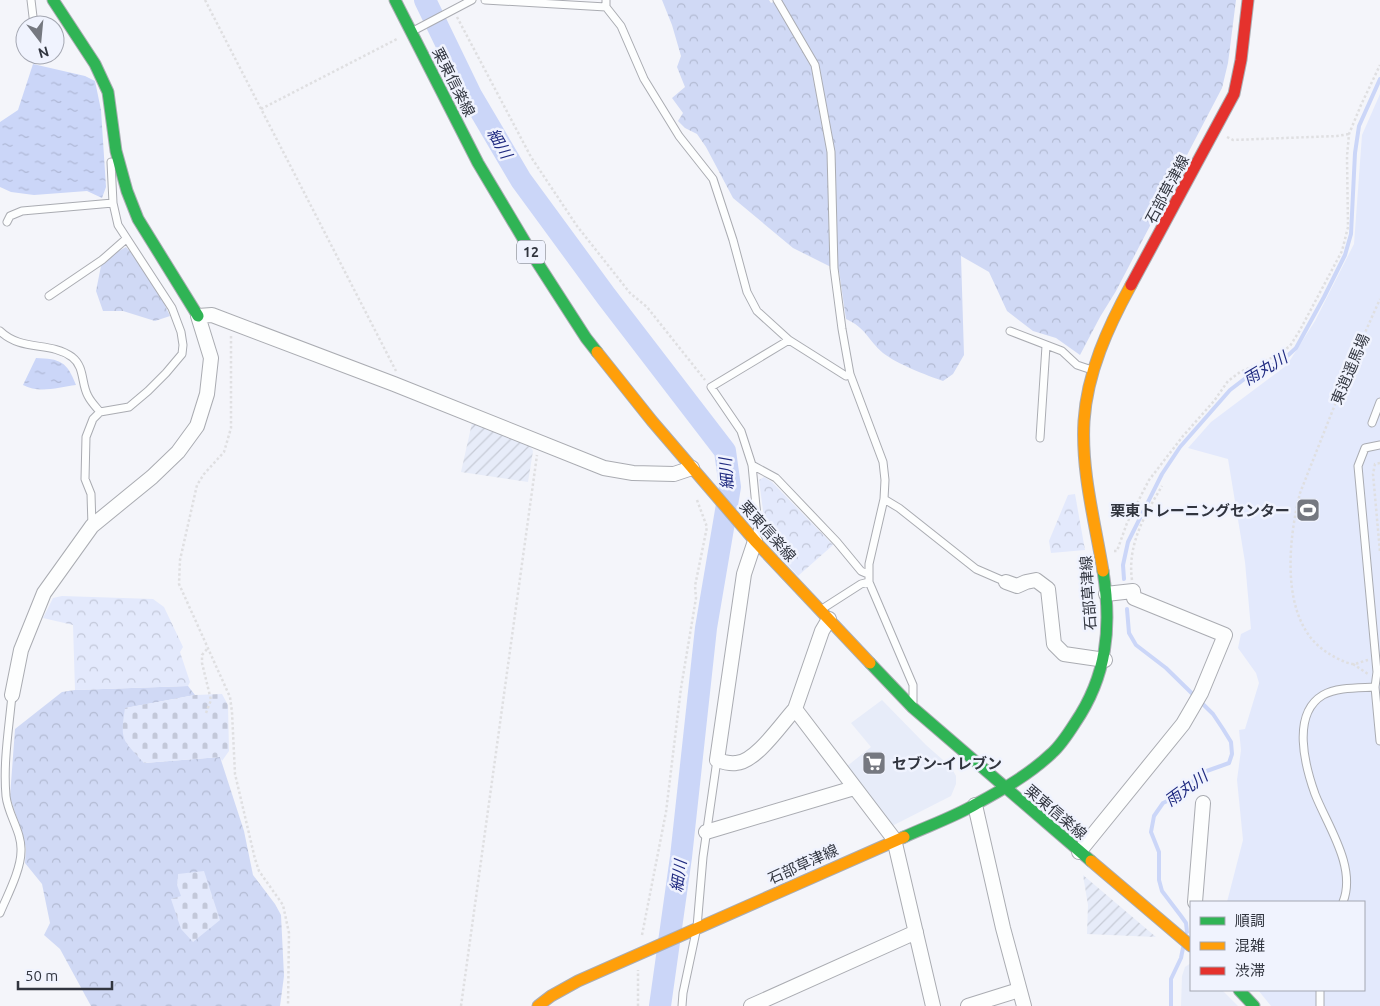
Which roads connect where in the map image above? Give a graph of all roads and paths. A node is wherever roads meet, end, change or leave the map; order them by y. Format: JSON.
{"nodes":[{"id":1,"x":31,"y":0,"type":"edge"},
{"id":2,"x":53,"y":0,"type":"edge"},
{"id":3,"x":205,"y":0,"type":"edge"},
{"id":4,"x":395,"y":0,"type":"edge"},
{"id":5,"x":472,"y":0,"type":"edge"},
{"id":6,"x":485,"y":0,"type":"edge"},
{"id":7,"x":777,"y":0,"type":"edge"},
{"id":8,"x":1248,"y":0,"type":"edge"},
{"id":9,"x":464,"y":2,"type":"edge"},
{"id":10,"x":606,"y":3,"type":"edge"},
{"id":11,"x":452,"y":10,"type":"junction"},
{"id":12,"x":33,"y":15,"type":"edge"},
{"id":13,"x":416,"y":30,"type":"junction"},
{"id":14,"x":1380,"y":65,"type":"edge"},
{"id":15,"x":261,"y":108,"type":"junction"},
{"id":16,"x":1215,"y":131,"type":"junction"},
{"id":17,"x":1349,"y":134,"type":"junction"},
{"id":18,"x":116,"y":151,"type":"junction"},
{"id":19,"x":113,"y":203,"type":"junction"},
{"id":20,"x":7,"y":222,"type":"dead end"},
{"id":21,"x":126,"y":239,"type":"junction"},
{"id":22,"x":49,"y":296,"type":"dead end"},
{"id":23,"x":1380,"y":299,"type":"edge"},
{"id":24,"x":198,"y":316,"type":"junction"},
{"id":25,"x":231,"y":322,"type":"junction"},
{"id":26,"x":0,"y":331,"type":"edge"},
{"id":27,"x":1010,"y":331,"type":"dead end"},
{"id":28,"x":790,"y":340,"type":"junction"},
{"id":29,"x":1046,"y":346,"type":"junction"},
{"id":30,"x":396,"y":371,"type":"dead end"},
{"id":31,"x":1094,"y":371,"type":"junction"},
{"id":32,"x":850,"y":374,"type":"junction"},
{"id":33,"x":710,"y":387,"type":"junction"},
{"id":34,"x":1380,"y":402,"type":"edge"},
{"id":35,"x":100,"y":412,"type":"junction"},
{"id":36,"x":1372,"y":423,"type":"dead end"},
{"id":37,"x":1040,"y":438,"type":"dead end"},
{"id":38,"x":539,"y":443,"type":"junction"},
{"id":39,"x":1380,"y":445,"type":"edge"},
{"id":40,"x":1380,"y":463,"type":"edge"},
{"id":41,"x":752,"y":465,"type":"junction"},
{"id":42,"x":692,"y":468,"type":"junction"},
{"id":43,"x":1162,"y":486,"type":"dead end"},
{"id":44,"x":694,"y":493,"type":"dead end"},
{"id":45,"x":884,"y":499,"type":"junction"},
{"id":46,"x":92,"y":526,"type":"junction"},
{"id":47,"x":751,"y":536,"type":"junction"},
{"id":48,"x":1380,"y":552,"type":"edge"},
{"id":49,"x":1101,"y":553,"type":"junction"},
{"id":50,"x":869,"y":578,"type":"junction"},
{"id":51,"x":1006,"y":582,"type":"joint"},
{"id":52,"x":1133,"y":591,"type":"junction"},
{"id":53,"x":1106,"y":594,"type":"junction"},
{"id":54,"x":825,"y":615,"type":"junction"},
{"id":55,"x":208,"y":649,"type":"junction"},
{"id":56,"x":1375,"y":658,"type":"junction"},
{"id":57,"x":1104,"y":660,"type":"junction"},
{"id":58,"x":1378,"y":672,"type":"edge"},
{"id":59,"x":1375,"y":687,"type":"junction"},
{"id":60,"x":12,"y":695,"type":"joint"},
{"id":61,"x":912,"y":707,"type":"junction"},
{"id":62,"x":795,"y":709,"type":"junction"},
{"id":63,"x":206,"y":713,"type":"dead end"},
{"id":64,"x":1380,"y":741,"type":"edge"},
{"id":65,"x":717,"y":760,"type":"junction"},
{"id":66,"x":1004,"y":787,"type":"junction"},
{"id":67,"x":854,"y":788,"type":"junction"},
{"id":68,"x":1203,"y":803,"type":"dead end"},
{"id":69,"x":975,"y":805,"type":"junction"},
{"id":70,"x":706,"y":832,"type":"junction"},
{"id":71,"x":894,"y":839,"type":"junction"},
{"id":72,"x":1079,"y":852,"type":"junction"},
{"id":73,"x":1195,"y":901,"type":"edge"},
{"id":74,"x":1343,"y":901,"type":"edge"},
{"id":75,"x":0,"y":914,"type":"edge"},
{"id":76,"x":695,"y":929,"type":"junction"},
{"id":77,"x":916,"y":932,"type":"junction"},
{"id":78,"x":1188,"y":943,"type":"edge"},
{"id":79,"x":641,"y":954,"type":"junction"},
{"id":80,"x":1018,"y":990,"type":"junction"},
{"id":81,"x":1240,"y":991,"type":"edge"},
{"id":82,"x":1320,"y":991,"type":"edge"},
{"id":83,"x":288,"y":1006,"type":"edge"},
{"id":84,"x":461,"y":1006,"type":"edge"},
{"id":85,"x":538,"y":1006,"type":"edge"},
{"id":86,"x":638,"y":1006,"type":"edge"},
{"id":87,"x":682,"y":1006,"type":"edge"},
{"id":88,"x":751,"y":1006,"type":"edge"},
{"id":89,"x":933,"y":1006,"type":"edge"},
{"id":90,"x":968,"y":1006,"type":"edge"},
{"id":91,"x":1024,"y":1006,"type":"edge"},
{"id":92,"x":1254,"y":1006,"type":"edge"},
{"id":93,"x":1320,"y":1006,"type":"edge"}],
"edges":[{"from":1,"to":12,"type":"lane"},
{"from":2,"to":18,"type":"main road"},
{"from":3,"to":15,"type":"path"},
{"from":4,"to":13,"type":"main road","name":"栗東信楽線","number":"12"},
{"from":5,"to":9,"type":"lane"},
{"from":6,"to":10,"type":"lane"},
{"from":7,"to":32,"type":"lane"},
{"from":8,"to":16,"type":"main road","name":"石部草津線"},
{"from":9,"to":11,"type":"lane"},
{"from":10,"to":28,"type":"lane"},
{"from":11,"to":13,"type":"lane"},
{"from":11,"to":33,"type":"path"},
{"from":13,"to":15,"type":"path"},
{"from":13,"to":42,"type":"main road","name":"栗東信楽線","number":"12"},
{"from":14,"to":17,"type":"path"},
{"from":15,"to":30,"type":"path"},
{"from":16,"to":17,"type":"path"},
{"from":16,"to":31,"type":"main road","name":"石部草津線"},
{"from":17,"to":49,"type":"path"},
{"from":18,"to":19,"type":"lane"},
{"from":18,"to":24,"type":"main road"},
{"from":19,"to":20,"type":"lane"},
{"from":19,"to":21,"type":"lane"},
{"from":21,"to":22,"type":"lane"},
{"from":21,"to":35,"type":"lane"},
{"from":23,"to":56,"type":"path","name":"東逍遥馬場"},
{"from":24,"to":25,"type":"street"},
{"from":24,"to":46,"type":"street"},
{"from":25,"to":38,"type":"street"},
{"from":25,"to":55,"type":"path"},
{"from":26,"to":35,"type":"lane"},
{"from":27,"to":29,"type":"lane"},
{"from":28,"to":32,"type":"lane"},
{"from":28,"to":33,"type":"lane"},
{"from":29,"to":31,"type":"lane"},
{"from":29,"to":37,"type":"lane"},
{"from":31,"to":49,"type":"main road","name":"石部草津線"},
{"from":32,"to":45,"type":"lane"},
{"from":33,"to":41,"type":"lane"},
{"from":34,"to":36,"type":"lane"},
{"from":35,"to":46,"type":"lane"},
{"from":38,"to":42,"type":"street"},
{"from":38,"to":84,"type":"path"},
{"from":39,"to":56,"type":"lane"},
{"from":40,"to":48,"type":"path"},
{"from":41,"to":47,"type":"lane"},
{"from":41,"to":50,"type":"lane"},
{"from":42,"to":47,"type":"main road","name":"栗東信楽線","number":"12"},
{"from":43,"to":52,"type":"path"},
{"from":44,"to":79,"type":"path"},
{"from":45,"to":50,"type":"lane"},
{"from":45,"to":51,"type":"lane"},
{"from":46,"to":60,"type":"street"},
{"from":47,"to":54,"type":"main road","name":"栗東信楽線","number":"12"},
{"from":47,"to":65,"type":"street"},
{"from":49,"to":53,"type":"main road","name":"石部草津線"},
{"from":50,"to":54,"type":"lane"},
{"from":50,"to":61,"type":"lane"},
{"from":51,"to":57,"type":"street"},
{"from":52,"to":53,"type":"street"},
{"from":52,"to":72,"type":"street"},
{"from":53,"to":57,"type":"main road","name":"石部草津線"},
{"from":54,"to":61,"type":"main road","name":"栗東信楽線","number":"12"},
{"from":54,"to":62,"type":"street"},
{"from":55,"to":63,"type":"path"},
{"from":55,"to":83,"type":"path"},
{"from":56,"to":58,"type":"lane"},
{"from":57,"to":66,"type":"main road","name":"石部草津線"},
{"from":58,"to":59,"type":"lane"},
{"from":59,"to":64,"type":"lane"},
{"from":59,"to":74,"type":"lane"},
{"from":60,"to":75,"type":"lane"},
{"from":61,"to":66,"type":"main road","name":"栗東信楽線","number":"12"},
{"from":62,"to":65,"type":"street"},
{"from":62,"to":67,"type":"street"},
{"from":65,"to":70,"type":"lane"},
{"from":66,"to":69,"type":"main road","name":"石部草津線"},
{"from":66,"to":72,"type":"main road","name":"栗東信楽線","number":"12"},
{"from":67,"to":70,"type":"street"},
{"from":67,"to":71,"type":"street"},
{"from":68,"to":73,"type":"street"},
{"from":69,"to":71,"type":"main road","name":"石部草津線"},
{"from":69,"to":80,"type":"street"},
{"from":70,"to":76,"type":"lane"},
{"from":71,"to":76,"type":"main road","name":"石部草津線"},
{"from":71,"to":77,"type":"street"},
{"from":72,"to":78,"type":"main road","name":"栗東信楽線","number":"12"},
{"from":76,"to":79,"type":"main road","name":"石部草津線"},
{"from":76,"to":87,"type":"lane"},
{"from":77,"to":88,"type":"street"},
{"from":77,"to":89,"type":"street"},
{"from":79,"to":85,"type":"main road","name":"石部草津線"},
{"from":79,"to":86,"type":"path"},
{"from":80,"to":90,"type":"street"},
{"from":80,"to":91,"type":"street"},
{"from":81,"to":92,"type":"main road"},
{"from":82,"to":93,"type":"lane"}]}
